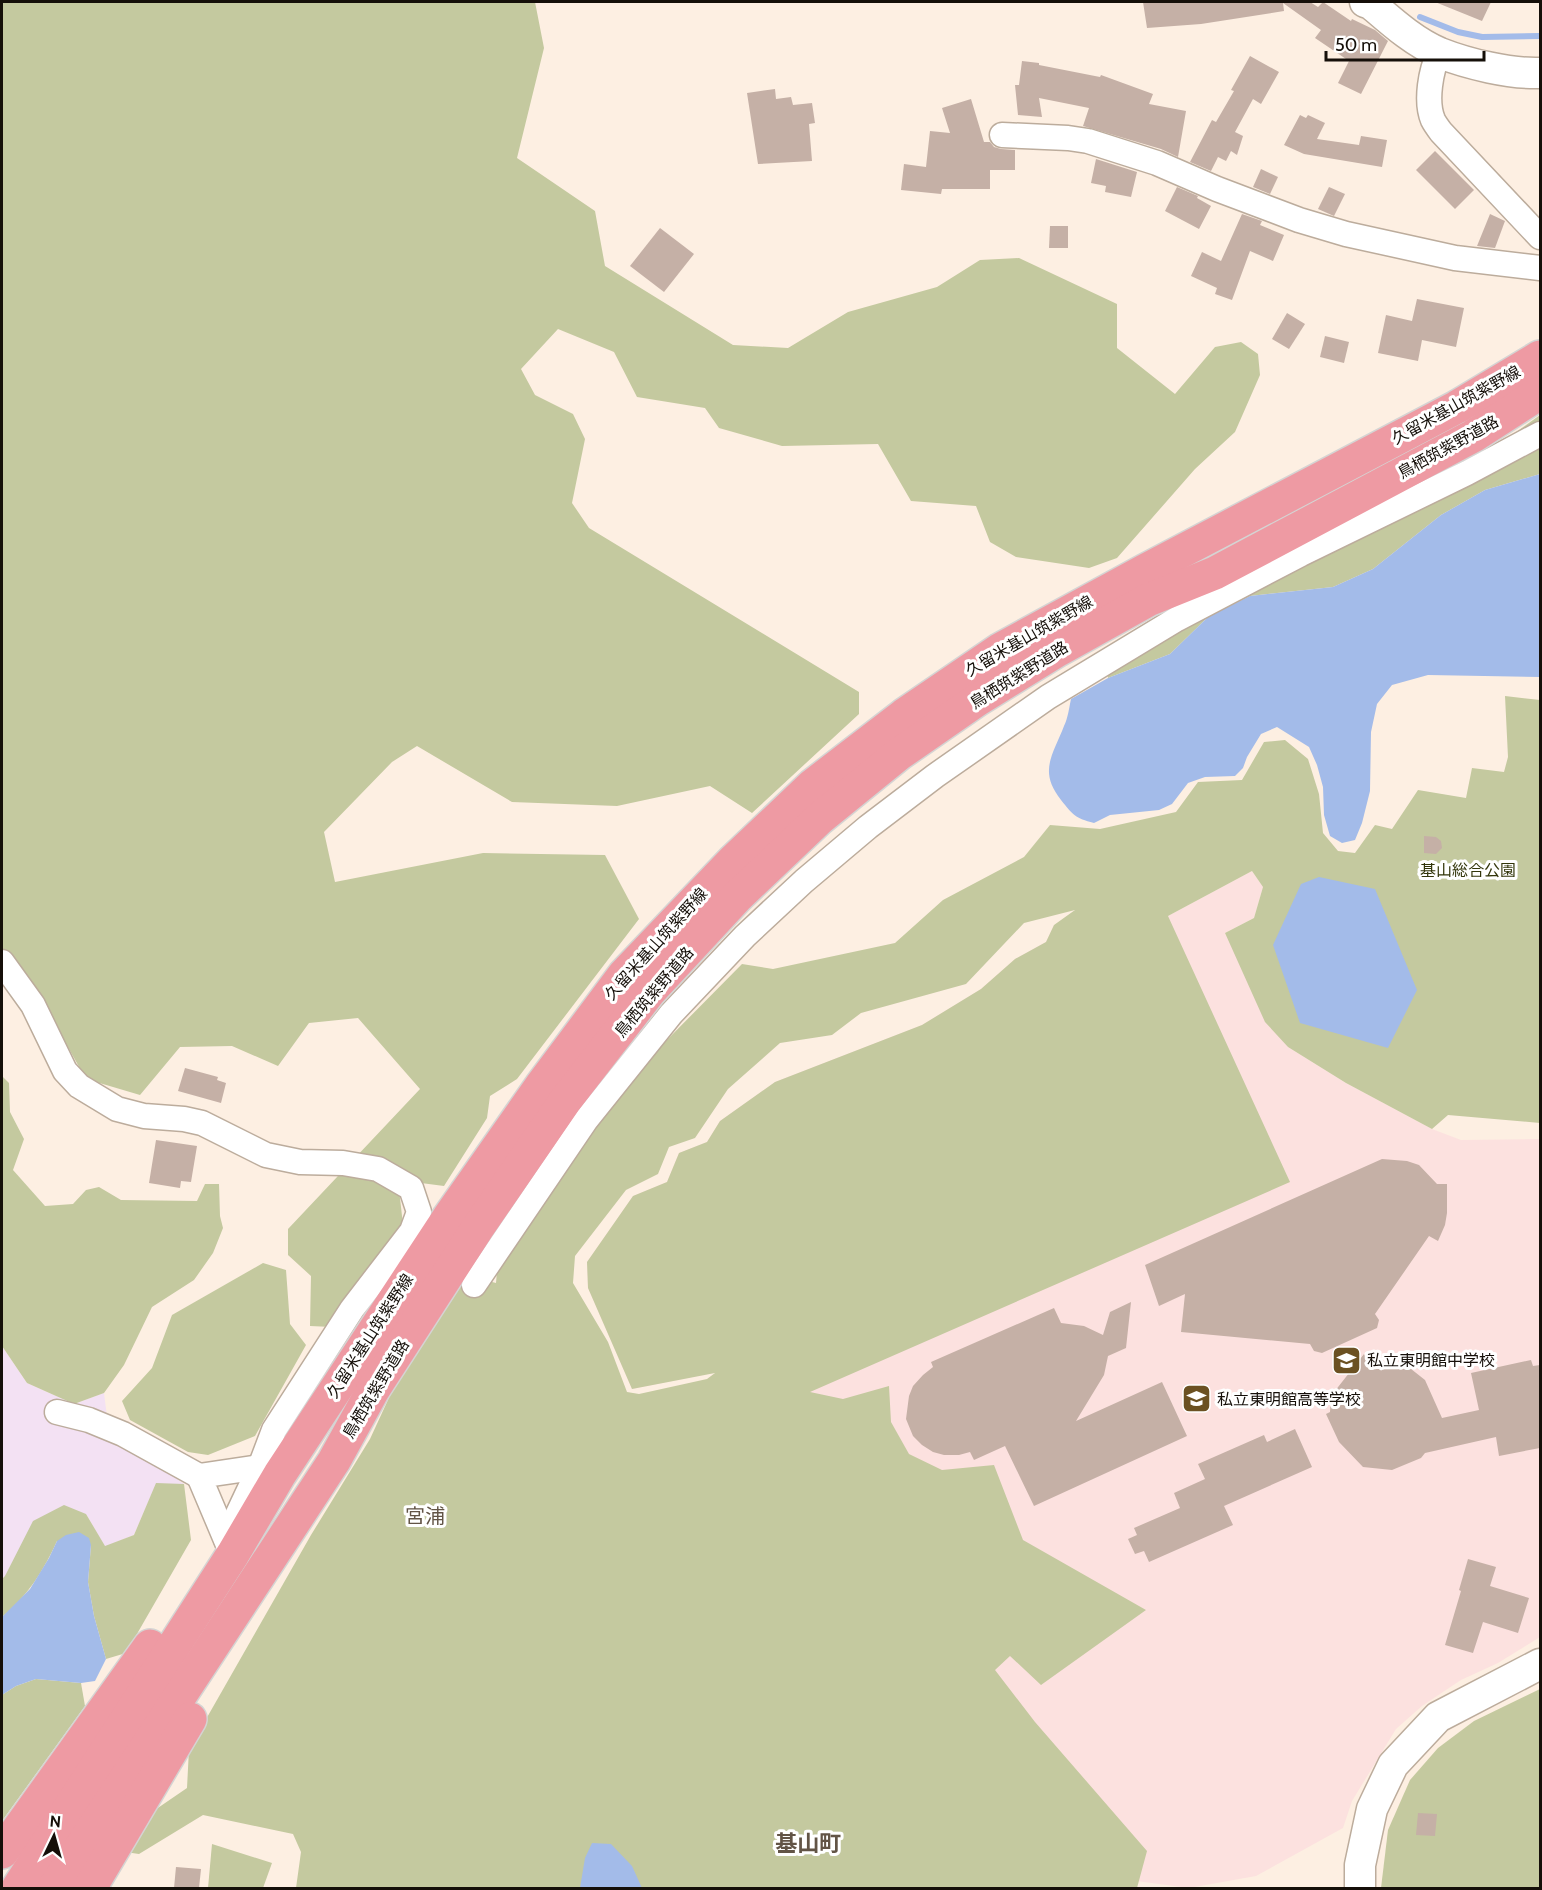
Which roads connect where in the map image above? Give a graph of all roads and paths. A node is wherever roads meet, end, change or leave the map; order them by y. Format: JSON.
{"nodes":[{"id":1,"x":1365,"y":2,"type":"edge"},
{"id":2,"x":1439,"y":52,"type":"junction"},
{"id":3,"x":1540,"y":72,"type":"edge"},
{"id":4,"x":1002,"y":135,"type":"dead end"},
{"id":5,"x":1540,"y":237,"type":"edge"},
{"id":6,"x":1540,"y":268,"type":"edge"},
{"id":7,"x":1540,"y":357,"type":"edge"},
{"id":8,"x":1540,"y":393,"type":"edge"},
{"id":9,"x":1540,"y":434,"type":"edge"},
{"id":10,"x":2,"y":962,"type":"edge"},
{"id":11,"x":474,"y":1285,"type":"dead end"},
{"id":12,"x":57,"y":1412,"type":"dead end"},
{"id":13,"x":334,"y":1461,"type":"junction"},
{"id":14,"x":270,"y":1470,"type":"junction"},
{"id":15,"x":199,"y":1476,"type":"junction"},
{"id":16,"x":229,"y":1547,"type":"junction"},
{"id":17,"x":1540,"y":1664,"type":"edge"},
{"id":18,"x":2,"y":1852,"type":"edge"},
{"id":19,"x":18,"y":1888,"type":"edge"},
{"id":20,"x":54,"y":1888,"type":"edge"},
{"id":21,"x":90,"y":1888,"type":"edge"},
{"id":22,"x":1360,"y":1888,"type":"edge"}],
"edges":[{"from":1,"to":2,"type":"street"},
{"from":2,"to":3,"type":"street"},
{"from":2,"to":5,"type":"street"},
{"from":4,"to":6,"type":"street"},
{"from":7,"to":14,"type":"main road","name":"久留米基山筑紫野線"},
{"from":8,"to":13,"type":"main road","name":"鳥栖筑紫野道路"},
{"from":9,"to":11,"type":"street"},
{"from":10,"to":14,"type":"street"},
{"from":12,"to":15,"type":"street"},
{"from":13,"to":20,"type":"main road","name":"鳥栖筑紫野道路"},
{"from":13,"to":21,"type":"main road"},
{"from":14,"to":15,"type":"street"},
{"from":14,"to":16,"type":"main road","name":"久留米基山筑紫野線"},
{"from":15,"to":16,"type":"street"},
{"from":16,"to":18,"type":"main road"},
{"from":16,"to":19,"type":"main road"},
{"from":17,"to":22,"type":"street"}]}
